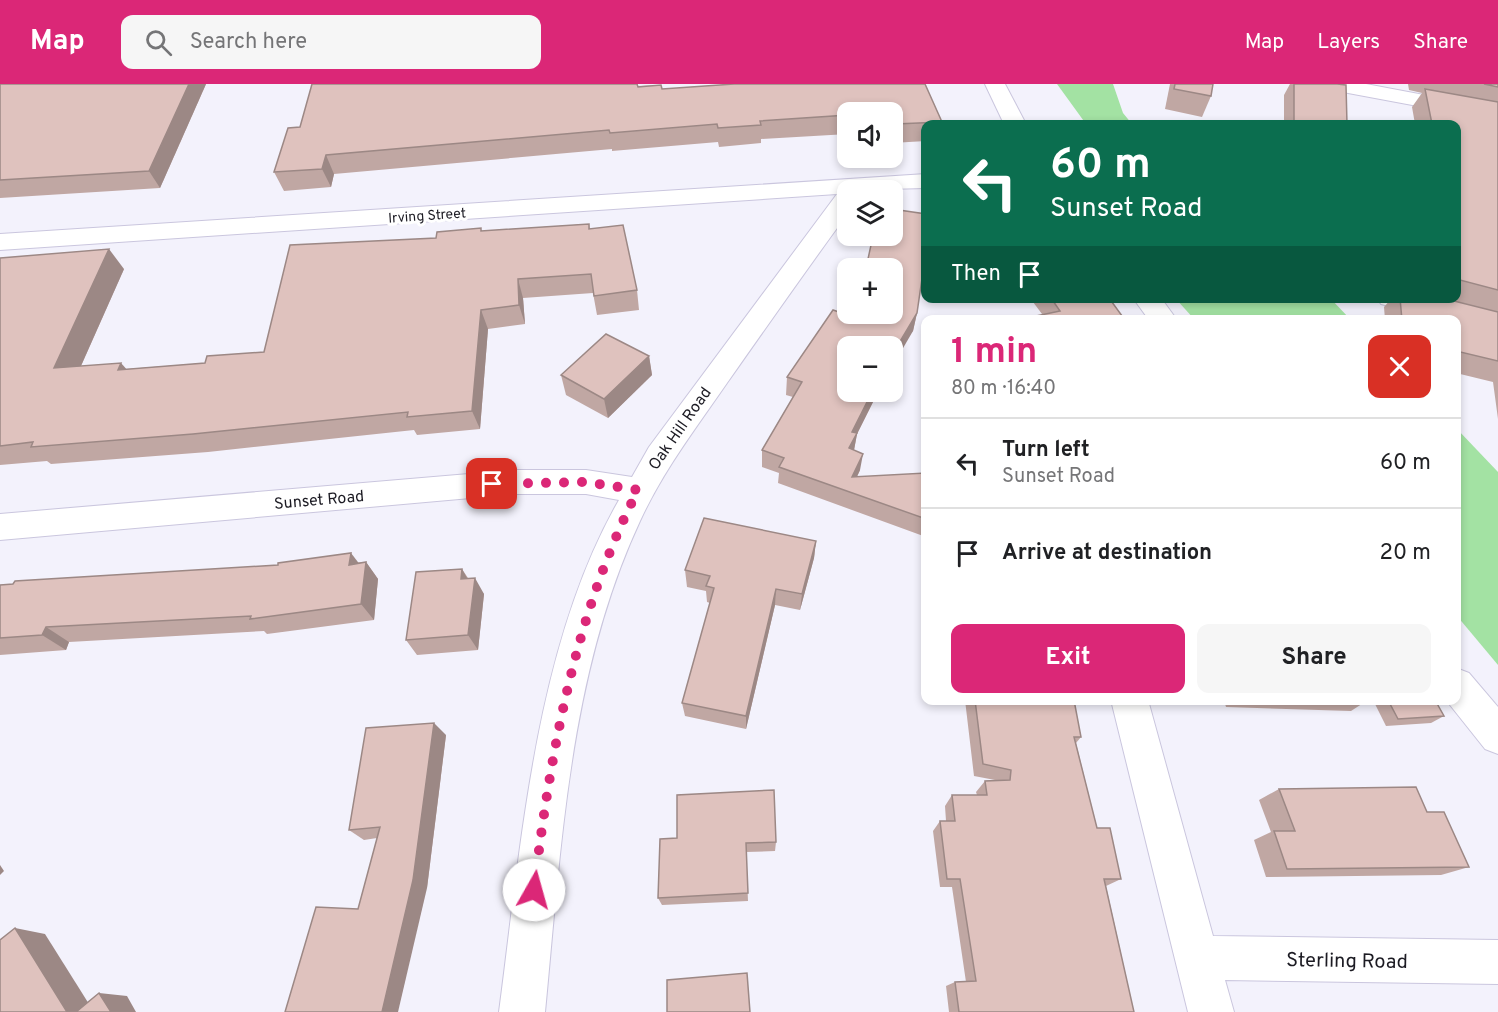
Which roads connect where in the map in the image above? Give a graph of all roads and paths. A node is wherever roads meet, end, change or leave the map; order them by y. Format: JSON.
{"nodes":[{"id":1,"x":995,"y":84,"type":"edge"},
{"id":2,"x":1332,"y":84,"type":"edge"},
{"id":3,"x":1498,"y":115,"type":"edge"},
{"id":4,"x":1013,"y":120,"type":"edge"},
{"id":5,"x":921,"y":182,"type":"edge"},
{"id":6,"x":903,"y":184,"type":"edge"},
{"id":7,"x":837,"y":192,"type":"edge"},
{"id":8,"x":903,"y":197,"type":"edge"},
{"id":9,"x":921,"y":200,"type":"edge"},
{"id":10,"x":837,"y":216,"type":"edge"},
{"id":11,"x":0,"y":242,"type":"edge"},
{"id":12,"x":1150,"y":303,"type":"edge"},
{"id":13,"x":1412,"y":303,"type":"edge"},
{"id":14,"x":1160,"y":315,"type":"edge"},
{"id":15,"x":1498,"y":323,"type":"edge"},
{"id":16,"x":638,"y":490,"type":"junction"},
{"id":17,"x":0,"y":527,"type":"edge"},
{"id":18,"x":1461,"y":691,"type":"edge"},
{"id":19,"x":1130,"y":705,"type":"edge"},
{"id":20,"x":1498,"y":736,"type":"edge"},
{"id":21,"x":1197,"y":958,"type":"junction"},
{"id":22,"x":1498,"y":962,"type":"edge"},
{"id":23,"x":522,"y":1012,"type":"edge"},
{"id":24,"x":1211,"y":1012,"type":"edge"}],
"edges":[{"from":1,"to":4,"type":"street"},
{"from":2,"to":3,"type":"street"},
{"from":5,"to":6,"type":"street","name":"Irving Street"},
{"from":7,"to":11,"type":"street","name":"Irving Street"},
{"from":8,"to":9,"type":"street"},
{"from":10,"to":16,"type":"street","name":"Oak Hill Road"},
{"from":12,"to":14,"type":"street"},
{"from":13,"to":15,"type":"street"},
{"from":16,"to":17,"type":"street","name":"Sunset Road"},
{"from":16,"to":23,"type":"street","name":"Oak Hill Road"},
{"from":18,"to":20,"type":"street"},
{"from":19,"to":21,"type":"street"},
{"from":21,"to":22,"type":"street","name":"Sterling Road"},
{"from":21,"to":24,"type":"street"}]}
